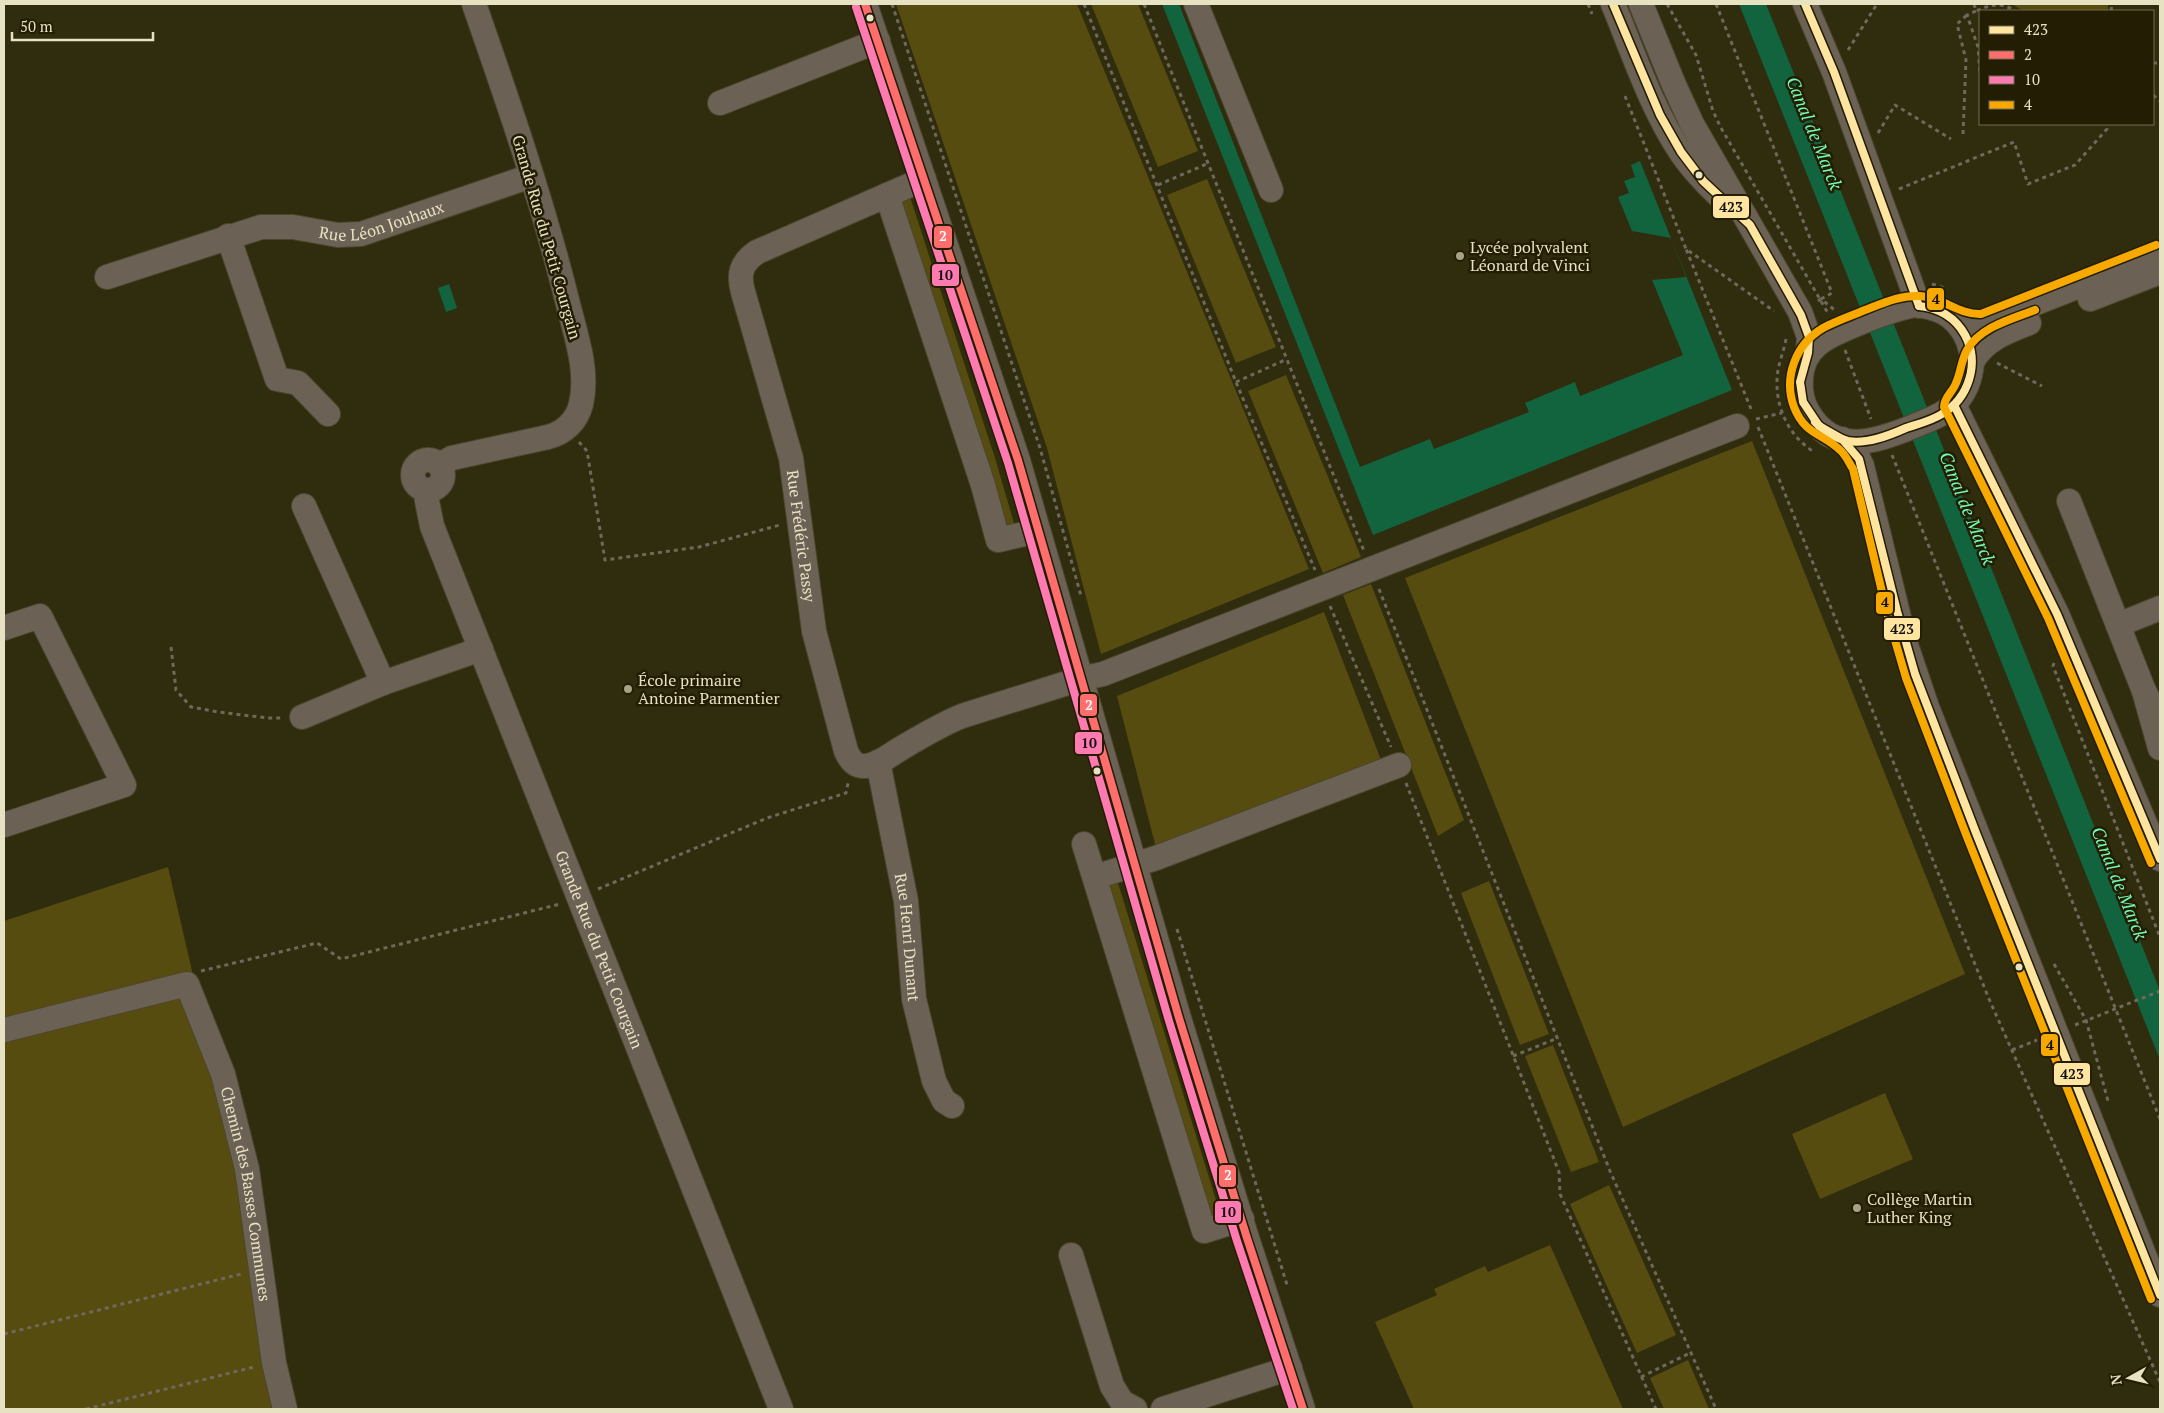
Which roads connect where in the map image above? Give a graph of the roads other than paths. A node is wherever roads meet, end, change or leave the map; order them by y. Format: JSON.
{"nodes":[{"id":1,"x":474,"y":4,"type":"edge"},
{"id":2,"x":865,"y":4,"type":"edge"},
{"id":3,"x":1196,"y":4,"type":"edge"},
{"id":4,"x":1613,"y":4,"type":"edge"},
{"id":5,"x":1641,"y":4,"type":"edge"},
{"id":6,"x":1805,"y":4,"type":"edge"},
{"id":7,"x":878,"y":42,"type":"junction"},
{"id":8,"x":720,"y":103,"type":"dead end"},
{"id":9,"x":531,"y":176,"type":"junction"},
{"id":10,"x":924,"y":179,"type":"junction"},
{"id":11,"x":1271,"y":190,"type":"dead end"},
{"id":12,"x":887,"y":195,"type":"junction"},
{"id":13,"x":1750,"y":226,"type":"junction"},
{"id":14,"x":228,"y":236,"type":"junction"},
{"id":15,"x":2160,"y":254,"type":"edge"},
{"id":16,"x":2160,"y":272,"type":"edge"},
{"id":17,"x":107,"y":277,"type":"dead end"},
{"id":18,"x":1919,"y":306,"type":"junction"},
{"id":19,"x":1956,"y":321,"type":"junction"},
{"id":20,"x":1808,"y":353,"type":"junction"},
{"id":21,"x":1982,"y":361,"type":"junction"},
{"id":22,"x":1946,"y":410,"type":"junction"},
{"id":23,"x":328,"y":414,"type":"dead end"},
{"id":24,"x":1744,"y":418,"type":"road end"},
{"id":25,"x":1842,"y":439,"type":"junction"},
{"id":26,"x":2069,"y":501,"type":"dead end"},
{"id":27,"x":304,"y":506,"type":"dead end"},
{"id":28,"x":1038,"y":531,"type":"junction"},
{"id":29,"x":2160,"y":608,"type":"edge"},
{"id":30,"x":2160,"y":621,"type":"edge"},
{"id":31,"x":4,"y":628,"type":"edge"},
{"id":32,"x":2120,"y":631,"type":"junction"},
{"id":33,"x":481,"y":649,"type":"junction"},
{"id":34,"x":1080,"y":679,"type":"junction"},
{"id":35,"x":383,"y":683,"type":"junction"},
{"id":36,"x":2144,"y":691,"type":"junction"},
{"id":37,"x":302,"y":717,"type":"road end"},
{"id":38,"x":2160,"y":721,"type":"edge"},
{"id":39,"x":2160,"y":748,"type":"edge"},
{"id":40,"x":878,"y":762,"type":"junction"},
{"id":41,"x":1399,"y":765,"type":"road end"},
{"id":42,"x":4,"y":826,"type":"edge"},
{"id":43,"x":1084,"y":844,"type":"dead end"},
{"id":44,"x":2160,"y":859,"type":"edge"},
{"id":45,"x":1134,"y":866,"type":"junction"},
{"id":46,"x":1095,"y":877,"type":"junction"},
{"id":47,"x":4,"y":1030,"type":"edge"},
{"id":48,"x":952,"y":1106,"type":"dead end"},
{"id":49,"x":1242,"y":1219,"type":"junction"},
{"id":50,"x":1071,"y":1256,"type":"dead end"},
{"id":51,"x":2160,"y":1295,"type":"edge"},
{"id":52,"x":1290,"y":1368,"type":"junction"},
{"id":53,"x":285,"y":1409,"type":"edge"},
{"id":54,"x":781,"y":1409,"type":"edge"},
{"id":55,"x":1135,"y":1409,"type":"edge"},
{"id":56,"x":1163,"y":1409,"type":"edge"},
{"id":57,"x":1303,"y":1409,"type":"edge"}],
"edges":[{"from":1,"to":9,"type":"street","name":"Grande Rue du Petit Courgain"},
{"from":2,"to":7,"type":"street"},
{"from":3,"to":11,"type":"street"},
{"from":4,"to":13,"type":"street"},
{"from":5,"to":13,"type":"street"},
{"from":6,"to":18,"type":"street"},
{"from":7,"to":8,"type":"street"},
{"from":7,"to":10,"type":"street"},
{"from":9,"to":14,"type":"street","name":"Rue Léon Jouhaux"},
{"from":9,"to":33,"type":"street","name":"Grande Rue du Petit Courgain"},
{"from":10,"to":12,"type":"street","name":"Rue Frédéric Passy"},
{"from":10,"to":28,"type":"street"},
{"from":12,"to":28,"type":"street"},
{"from":12,"to":40,"type":"street","name":"Rue Frédéric Passy"},
{"from":13,"to":20,"type":"street"},
{"from":14,"to":17,"type":"street","name":"Rue Léon Jouhaux"},
{"from":14,"to":23,"type":"street"},
{"from":15,"to":19,"type":"street"},
{"from":16,"to":21,"type":"street"},
{"from":18,"to":19,"type":"street"},
{"from":18,"to":20,"type":"street"},
{"from":19,"to":21,"type":"street"},
{"from":20,"to":25,"type":"street"},
{"from":21,"to":22,"type":"street"},
{"from":22,"to":25,"type":"street"},
{"from":22,"to":44,"type":"street"},
{"from":24,"to":34,"type":"street"},
{"from":25,"to":51,"type":"street"},
{"from":26,"to":32,"type":"street"},
{"from":27,"to":35,"type":"street"},
{"from":28,"to":34,"type":"street"},
{"from":29,"to":32,"type":"street"},
{"from":30,"to":32,"type":"street"},
{"from":31,"to":42,"type":"street"},
{"from":32,"to":36,"type":"street"},
{"from":33,"to":35,"type":"street"},
{"from":33,"to":54,"type":"street","name":"Grande Rue du Petit Courgain"},
{"from":34,"to":40,"type":"street"},
{"from":34,"to":45,"type":"street"},
{"from":35,"to":37,"type":"street"},
{"from":36,"to":38,"type":"street"},
{"from":36,"to":39,"type":"street"},
{"from":40,"to":48,"type":"street","name":"Rue Henri Dunant"},
{"from":41,"to":45,"type":"street"},
{"from":43,"to":46,"type":"street"},
{"from":45,"to":46,"type":"street"},
{"from":45,"to":49,"type":"street"},
{"from":46,"to":49,"type":"street"},
{"from":47,"to":53,"type":"street","name":"Chemin des Basses Communes"},
{"from":49,"to":52,"type":"street"},
{"from":50,"to":55,"type":"street"},
{"from":52,"to":56,"type":"street"},
{"from":52,"to":57,"type":"street"}]}
